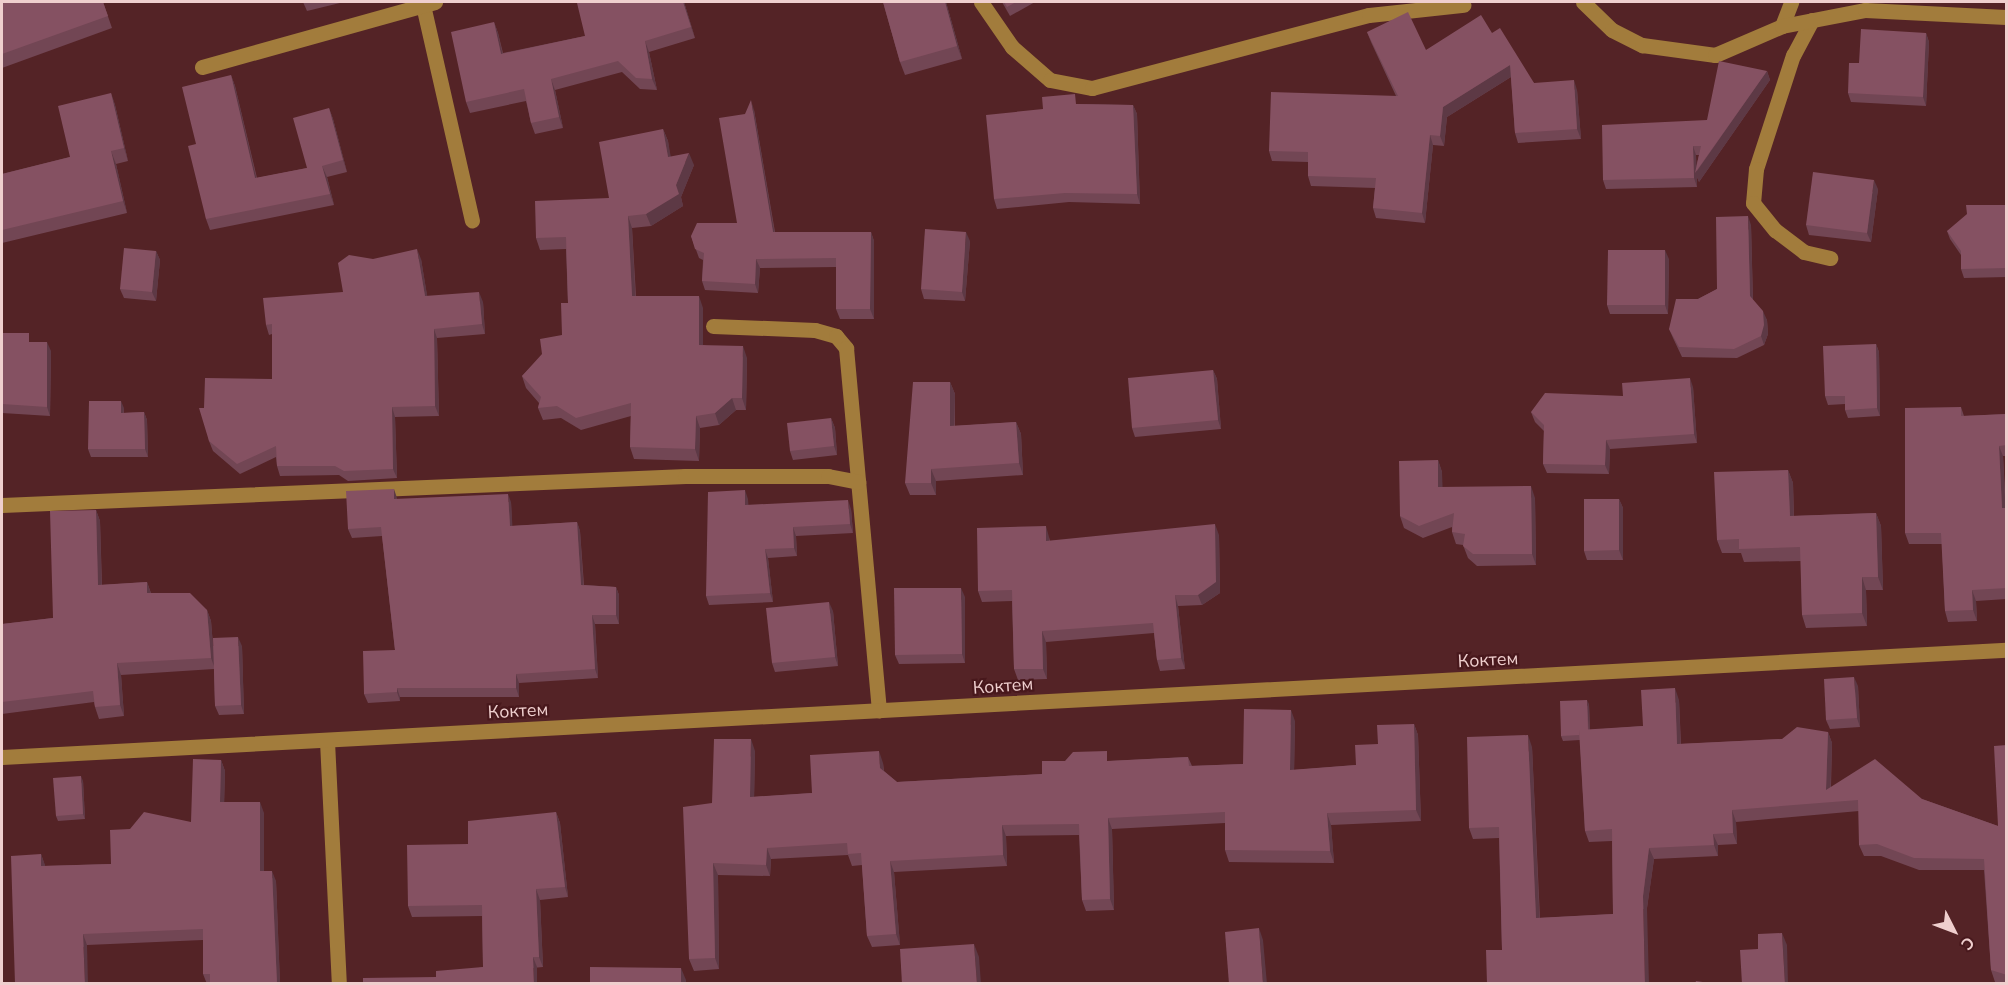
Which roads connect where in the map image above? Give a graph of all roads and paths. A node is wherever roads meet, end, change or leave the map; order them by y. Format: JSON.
{"nodes":[{"id":1,"x":981,"y":2,"type":"edge"},
{"id":2,"x":1583,"y":2,"type":"edge"},
{"id":3,"x":1791,"y":2,"type":"edge"},
{"id":4,"x":429,"y":3,"type":"edge"},
{"id":5,"x":1463,"y":5,"type":"dead end"},
{"id":6,"x":2007,"y":16,"type":"edge"},
{"id":7,"x":1812,"y":20,"type":"junction"},
{"id":8,"x":1782,"y":26,"type":"junction"},
{"id":9,"x":202,"y":67,"type":"dead end"},
{"id":10,"x":472,"y":220,"type":"dead end"},
{"id":11,"x":1830,"y":258,"type":"dead end"},
{"id":12,"x":713,"y":326,"type":"dead end"},
{"id":13,"x":858,"y":482,"type":"junction"},
{"id":14,"x":2,"y":505,"type":"edge"},
{"id":15,"x":2007,"y":650,"type":"edge"},
{"id":16,"x":879,"y":711,"type":"junction"},
{"id":17,"x":327,"y":741,"type":"junction"},
{"id":18,"x":2,"y":757,"type":"edge"},
{"id":19,"x":339,"y":984,"type":"edge"}],
"edges":[{"from":1,"to":5,"type":"street"},
{"from":2,"to":8,"type":"street"},
{"from":3,"to":8,"type":"street"},
{"from":4,"to":9,"type":"street"},
{"from":4,"to":10,"type":"street"},
{"from":6,"to":7,"type":"street"},
{"from":7,"to":8,"type":"street"},
{"from":7,"to":11,"type":"street"},
{"from":12,"to":13,"type":"street"},
{"from":13,"to":14,"type":"street"},
{"from":13,"to":16,"type":"street"},
{"from":15,"to":16,"type":"street","name":"Коктем"},
{"from":16,"to":17,"type":"street","name":"Коктем"},
{"from":17,"to":18,"type":"street","name":"Коктем"},
{"from":17,"to":19,"type":"street"}]}
